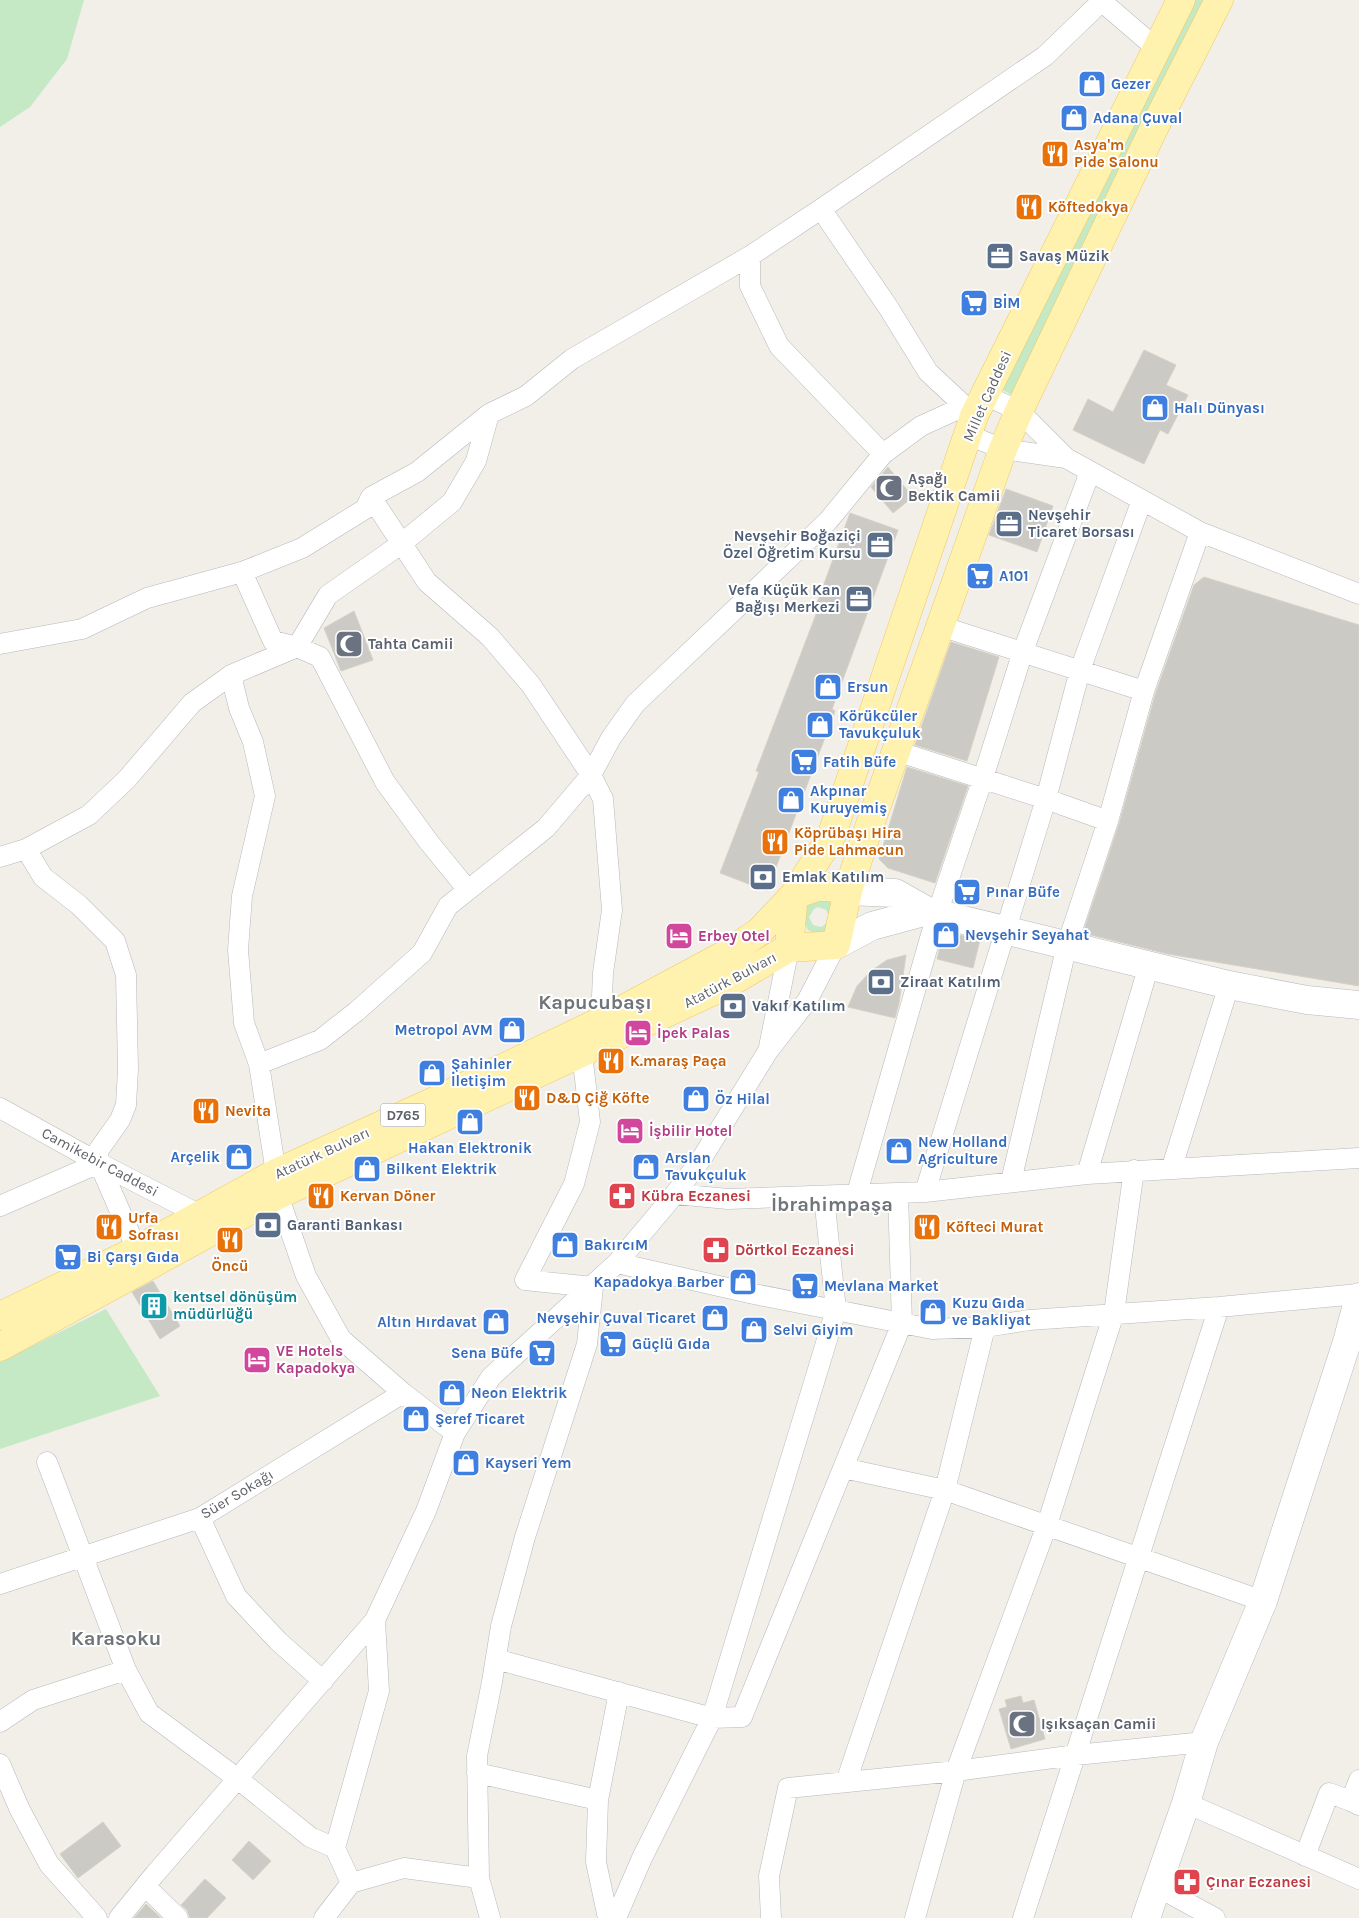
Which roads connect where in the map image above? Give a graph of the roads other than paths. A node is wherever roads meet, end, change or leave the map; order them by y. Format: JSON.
{"nodes":[{"id":1,"x":1181,"y":0,"type":"edge"},
{"id":2,"x":1219,"y":0,"type":"edge"},
{"id":3,"x":1101,"y":1,"type":"edge"},
{"id":4,"x":1156,"y":48,"type":"junction"},
{"id":5,"x":821,"y":209,"type":"junction"},
{"id":6,"x":750,"y":256,"type":"junction"},
{"id":7,"x":1019,"y":411,"type":"junction"},
{"id":8,"x":973,"y":413,"type":"junction"},
{"id":9,"x":489,"y":414,"type":"junction"},
{"id":10,"x":1003,"y":449,"type":"junction"},
{"id":11,"x":883,"y":454,"type":"junction"},
{"id":12,"x":1066,"y":458,"type":"junction"},
{"id":13,"x":1090,"y":472,"type":"junction"},
{"id":14,"x":371,"y":497,"type":"junction"},
{"id":15,"x":1142,"y":500,"type":"junction"},
{"id":16,"x":1200,"y":532,"type":"junction"},
{"id":17,"x":401,"y":544,"type":"junction"},
{"id":18,"x":242,"y":572,"type":"junction"},
{"id":19,"x":1359,"y":594,"type":"edge"},
{"id":20,"x":940,"y":626,"type":"junction"},
{"id":21,"x":0,"y":644,"type":"edge"},
{"id":22,"x":297,"y":647,"type":"junction"},
{"id":23,"x":1022,"y":651,"type":"junction"},
{"id":24,"x":1080,"y":670,"type":"junction"},
{"id":25,"x":231,"y":675,"type":"junction"},
{"id":26,"x":1144,"y":691,"type":"junction"},
{"id":27,"x":896,"y":751,"type":"junction"},
{"id":28,"x":591,"y":775,"type":"junction"},
{"id":29,"x":983,"y":778,"type":"junction"},
{"id":30,"x":1046,"y":799,"type":"junction"},
{"id":31,"x":1108,"y":821,"type":"junction"},
{"id":32,"x":26,"y":849,"type":"junction"},
{"id":33,"x":0,"y":857,"type":"edge"},
{"id":34,"x":467,"y":889,"type":"junction"},
{"id":35,"x":848,"y":892,"type":"junction"},
{"id":36,"x":794,"y":895,"type":"junction"},
{"id":37,"x":932,"y":912,"type":"junction"},
{"id":38,"x":1005,"y":930,"type":"junction"},
{"id":39,"x":836,"y":945,"type":"junction"},
{"id":40,"x":1067,"y":946,"type":"junction"},
{"id":41,"x":789,"y":948,"type":"junction"},
{"id":42,"x":1149,"y":966,"type":"junction"},
{"id":43,"x":1229,"y":985,"type":"junction"},
{"id":44,"x":1359,"y":1005,"type":"edge"},
{"id":45,"x":601,"y":1021,"type":"junction"},
{"id":46,"x":768,"y":1052,"type":"junction"},
{"id":47,"x":582,"y":1053,"type":"junction"},
{"id":48,"x":259,"y":1064,"type":"junction"},
{"id":49,"x":0,"y":1108,"type":"edge"},
{"id":50,"x":1359,"y":1158,"type":"edge"},
{"id":51,"x":99,"y":1163,"type":"junction"},
{"id":52,"x":1172,"y":1168,"type":"junction"},
{"id":53,"x":1134,"y":1170,"type":"junction"},
{"id":54,"x":1087,"y":1174,"type":"junction"},
{"id":55,"x":1010,"y":1181,"type":"junction"},
{"id":56,"x":278,"y":1184,"type":"junction"},
{"id":57,"x":925,"y":1192,"type":"junction"},
{"id":58,"x":857,"y":1193,"type":"junction"},
{"id":59,"x":898,"y":1193,"type":"junction"},
{"id":60,"x":676,"y":1194,"type":"junction"},
{"id":61,"x":824,"y":1197,"type":"junction"},
{"id":62,"x":0,"y":1206,"type":"edge"},
{"id":63,"x":200,"y":1215,"type":"junction"},
{"id":64,"x":137,"y":1250,"type":"junction"},
{"id":65,"x":617,"y":1263,"type":"junction"},
{"id":66,"x":593,"y":1287,"type":"junction"},
{"id":67,"x":1359,"y":1295,"type":"edge"},
{"id":68,"x":1219,"y":1306,"type":"junction"},
{"id":69,"x":836,"y":1310,"type":"junction"},
{"id":70,"x":1114,"y":1313,"type":"junction"},
{"id":71,"x":0,"y":1316,"type":"edge"},
{"id":72,"x":902,"y":1323,"type":"junction"},
{"id":73,"x":985,"y":1327,"type":"junction"},
{"id":74,"x":1353,"y":1344,"type":"edge"},
{"id":75,"x":0,"y":1347,"type":"edge"},
{"id":76,"x":403,"y":1393,"type":"junction"},
{"id":77,"x":455,"y":1433,"type":"junction"},
{"id":78,"x":47,"y":1462,"type":"dead end"},
{"id":79,"x":843,"y":1468,"type":"junction"},
{"id":80,"x":945,"y":1490,"type":"junction"},
{"id":81,"x":200,"y":1518,"type":"junction"},
{"id":82,"x":1047,"y":1525,"type":"junction"},
{"id":83,"x":83,"y":1557,"type":"junction"},
{"id":84,"x":1137,"y":1558,"type":"junction"},
{"id":85,"x":0,"y":1584,"type":"edge"},
{"id":86,"x":1263,"y":1601,"type":"junction"},
{"id":87,"x":375,"y":1620,"type":"junction"},
{"id":88,"x":496,"y":1659,"type":"junction"},
{"id":89,"x":126,"y":1670,"type":"junction"},
{"id":90,"x":323,"y":1681,"type":"junction"},
{"id":91,"x":619,"y":1692,"type":"junction"},
{"id":92,"x":712,"y":1718,"type":"junction"},
{"id":93,"x":0,"y":1722,"type":"edge"},
{"id":94,"x":1204,"y":1742,"type":"junction"},
{"id":95,"x":1076,"y":1755,"type":"junction"},
{"id":96,"x":0,"y":1764,"type":"edge"},
{"id":97,"x":956,"y":1771,"type":"junction"},
{"id":98,"x":477,"y":1773,"type":"junction"},
{"id":99,"x":238,"y":1779,"type":"junction"},
{"id":100,"x":1359,"y":1780,"type":"edge"},
{"id":101,"x":846,"y":1782,"type":"junction"},
{"id":102,"x":598,"y":1800,"type":"junction"},
{"id":103,"x":1186,"y":1803,"type":"junction"},
{"id":104,"x":1355,"y":1803,"type":"edge"},
{"id":105,"x":335,"y":1848,"type":"junction"},
{"id":106,"x":1305,"y":1856,"type":"junction"},
{"id":107,"x":479,"y":1878,"type":"junction"},
{"id":108,"x":1359,"y":1879,"type":"edge"},
{"id":109,"x":351,"y":1883,"type":"junction"},
{"id":110,"x":144,"y":1886,"type":"junction"},
{"id":111,"x":1156,"y":1886,"type":"junction"},
{"id":112,"x":97,"y":1918,"type":"edge"},
{"id":113,"x":119,"y":1918,"type":"edge"},
{"id":114,"x":178,"y":1918,"type":"edge"},
{"id":115,"x":324,"y":1918,"type":"edge"},
{"id":116,"x":490,"y":1918,"type":"edge"},
{"id":117,"x":608,"y":1918,"type":"edge"},
{"id":118,"x":616,"y":1918,"type":"edge"},
{"id":119,"x":771,"y":1918,"type":"edge"},
{"id":120,"x":915,"y":1918,"type":"edge"},
{"id":121,"x":1023,"y":1918,"type":"edge"},
{"id":122,"x":1146,"y":1918,"type":"edge"},
{"id":123,"x":1215,"y":1918,"type":"edge"}],
"edges":[{"from":1,"to":4,"type":"main road","name":"Millet Caddesi"},
{"from":2,"to":7,"type":"main road"},
{"from":3,"to":4,"type":"street"},
{"from":3,"to":5,"type":"street"},
{"from":4,"to":8,"type":"main road","name":"Millet Caddesi"},
{"from":5,"to":6,"type":"street"},
{"from":5,"to":8,"type":"street"},
{"from":6,"to":9,"type":"street"},
{"from":6,"to":11,"type":"street"},
{"from":7,"to":8,"type":"street"},
{"from":7,"to":10,"type":"main road"},
{"from":7,"to":12,"type":"street"},
{"from":8,"to":10,"type":"street"},
{"from":8,"to":11,"type":"street"},
{"from":8,"to":36,"type":"main road","name":"Millet Caddesi"},
{"from":9,"to":14,"type":"street"},
{"from":9,"to":17,"type":"street"},
{"from":10,"to":12,"type":"street"},
{"from":10,"to":20,"type":"main road"},
{"from":11,"to":28,"type":"street"},
{"from":12,"to":13,"type":"street"},
{"from":13,"to":15,"type":"street"},
{"from":13,"to":23,"type":"street"},
{"from":14,"to":17,"type":"street"},
{"from":14,"to":18,"type":"street"},
{"from":15,"to":16,"type":"street"},
{"from":15,"to":24,"type":"street"},
{"from":16,"to":19,"type":"street"},
{"from":16,"to":26,"type":"street"},
{"from":17,"to":22,"type":"street"},
{"from":17,"to":28,"type":"street"},
{"from":18,"to":21,"type":"street"},
{"from":18,"to":22,"type":"street"},
{"from":20,"to":23,"type":"street"},
{"from":20,"to":27,"type":"main road"},
{"from":22,"to":25,"type":"street"},
{"from":22,"to":34,"type":"street"},
{"from":23,"to":24,"type":"street"},
{"from":23,"to":29,"type":"street"},
{"from":24,"to":26,"type":"street"},
{"from":24,"to":30,"type":"street"},
{"from":25,"to":32,"type":"street"},
{"from":25,"to":48,"type":"street"},
{"from":26,"to":31,"type":"street"},
{"from":27,"to":29,"type":"street"},
{"from":27,"to":35,"type":"main road"},
{"from":28,"to":34,"type":"street"},
{"from":28,"to":45,"type":"street"},
{"from":29,"to":30,"type":"street"},
{"from":29,"to":37,"type":"street"},
{"from":30,"to":31,"type":"street"},
{"from":30,"to":38,"type":"street"},
{"from":31,"to":40,"type":"street"},
{"from":32,"to":33,"type":"street"},
{"from":32,"to":51,"type":"street"},
{"from":34,"to":48,"type":"street"},
{"from":35,"to":36,"type":"main road"},
{"from":35,"to":37,"type":"street"},
{"from":35,"to":39,"type":"main road"},
{"from":36,"to":41,"type":"main road","name":"Millet Caddesi"},
{"from":36,"to":45,"type":"main road","name":"Atatürk Bulvarı","number":"D765"},
{"from":37,"to":38,"type":"street"},
{"from":37,"to":39,"type":"street"},
{"from":37,"to":58,"type":"street"},
{"from":38,"to":40,"type":"street"},
{"from":38,"to":57,"type":"street"},
{"from":39,"to":41,"type":"main road"},
{"from":39,"to":46,"type":"street"},
{"from":40,"to":42,"type":"street"},
{"from":40,"to":55,"type":"street"},
{"from":41,"to":46,"type":"street"},
{"from":41,"to":47,"type":"main road","name":"Atatürk Bulvarı","number":"D765"},
{"from":42,"to":43,"type":"street"},
{"from":42,"to":54,"type":"street"},
{"from":43,"to":44,"type":"street"},
{"from":43,"to":52,"type":"street"},
{"from":45,"to":56,"type":"main road","name":"Atatürk Bulvarı","number":"D765"},
{"from":46,"to":60,"type":"street"},
{"from":47,"to":56,"type":"main road","name":"Atatürk Bulvarı","number":"D765"},
{"from":47,"to":66,"type":"street"},
{"from":48,"to":56,"type":"street"},
{"from":49,"to":51,"type":"street","name":"Camikebir Caddesi"},
{"from":50,"to":52,"type":"street"},
{"from":51,"to":62,"type":"street"},
{"from":51,"to":63,"type":"street","name":"Camikebir Caddesi"},
{"from":51,"to":64,"type":"street"},
{"from":52,"to":53,"type":"street"},
{"from":53,"to":54,"type":"street"},
{"from":53,"to":70,"type":"street"},
{"from":54,"to":55,"type":"street"},
{"from":55,"to":57,"type":"street"},
{"from":56,"to":63,"type":"main road","name":"Atatürk Bulvarı","number":"D765"},
{"from":56,"to":75,"type":"main road","name":"Atatürk Bulvarı","number":"D765"},
{"from":56,"to":76,"type":"street"},
{"from":57,"to":59,"type":"street"},
{"from":58,"to":59,"type":"street"},
{"from":58,"to":61,"type":"street"},
{"from":59,"to":72,"type":"street"},
{"from":60,"to":61,"type":"street"},
{"from":60,"to":65,"type":"street"},
{"from":61,"to":69,"type":"street"},
{"from":63,"to":64,"type":"main road","name":"Atatürk Bulvarı","number":"D765"},
{"from":64,"to":71,"type":"main road","name":"Atatürk Bulvarı","number":"D765"},
{"from":65,"to":66,"type":"street"},
{"from":65,"to":69,"type":"street"},
{"from":66,"to":77,"type":"street"},
{"from":66,"to":88,"type":"street"},
{"from":67,"to":68,"type":"street"},
{"from":67,"to":74,"type":"street"},
{"from":68,"to":70,"type":"street"},
{"from":68,"to":84,"type":"street"},
{"from":69,"to":72,"type":"street"},
{"from":69,"to":92,"type":"street"},
{"from":70,"to":73,"type":"street"},
{"from":70,"to":82,"type":"street"},
{"from":72,"to":73,"type":"street"},
{"from":72,"to":79,"type":"street"},
{"from":73,"to":80,"type":"street"},
{"from":74,"to":86,"type":"street"},
{"from":76,"to":77,"type":"street"},
{"from":76,"to":81,"type":"street","name":"Süer Sokağı"},
{"from":77,"to":87,"type":"street"},
{"from":78,"to":83,"type":"street"},
{"from":79,"to":80,"type":"street"},
{"from":79,"to":92,"type":"street"},
{"from":80,"to":82,"type":"street"},
{"from":80,"to":101,"type":"street"},
{"from":81,"to":83,"type":"street","name":"Süer Sokağı"},
{"from":81,"to":90,"type":"street"},
{"from":82,"to":84,"type":"street"},
{"from":82,"to":97,"type":"street"},
{"from":83,"to":85,"type":"street","name":"Süer Sokağı"},
{"from":83,"to":89,"type":"street"},
{"from":84,"to":86,"type":"street"},
{"from":84,"to":95,"type":"street"},
{"from":86,"to":94,"type":"street"},
{"from":87,"to":90,"type":"street"},
{"from":87,"to":105,"type":"street"},
{"from":88,"to":91,"type":"street"},
{"from":88,"to":98,"type":"street"},
{"from":89,"to":93,"type":"street"},
{"from":89,"to":99,"type":"street"},
{"from":90,"to":99,"type":"street"},
{"from":91,"to":92,"type":"street"},
{"from":91,"to":102,"type":"street"},
{"from":92,"to":118,"type":"street"},
{"from":94,"to":95,"type":"street"},
{"from":94,"to":103,"type":"street"},
{"from":95,"to":97,"type":"street"},
{"from":95,"to":121,"type":"street"},
{"from":96,"to":112,"type":"street"},
{"from":97,"to":101,"type":"street"},
{"from":97,"to":120,"type":"street"},
{"from":98,"to":102,"type":"street"},
{"from":98,"to":107,"type":"street"},
{"from":99,"to":105,"type":"street"},
{"from":99,"to":110,"type":"street"},
{"from":100,"to":104,"type":"street"},
{"from":101,"to":119,"type":"street"},
{"from":102,"to":117,"type":"street"},
{"from":103,"to":106,"type":"street"},
{"from":103,"to":111,"type":"street"},
{"from":104,"to":106,"type":"street"},
{"from":105,"to":109,"type":"street"},
{"from":106,"to":108,"type":"street"},
{"from":107,"to":109,"type":"street"},
{"from":107,"to":116,"type":"street"},
{"from":109,"to":115,"type":"street"},
{"from":110,"to":113,"type":"street"},
{"from":110,"to":114,"type":"street"},
{"from":111,"to":122,"type":"street"},
{"from":111,"to":123,"type":"street"}]}
